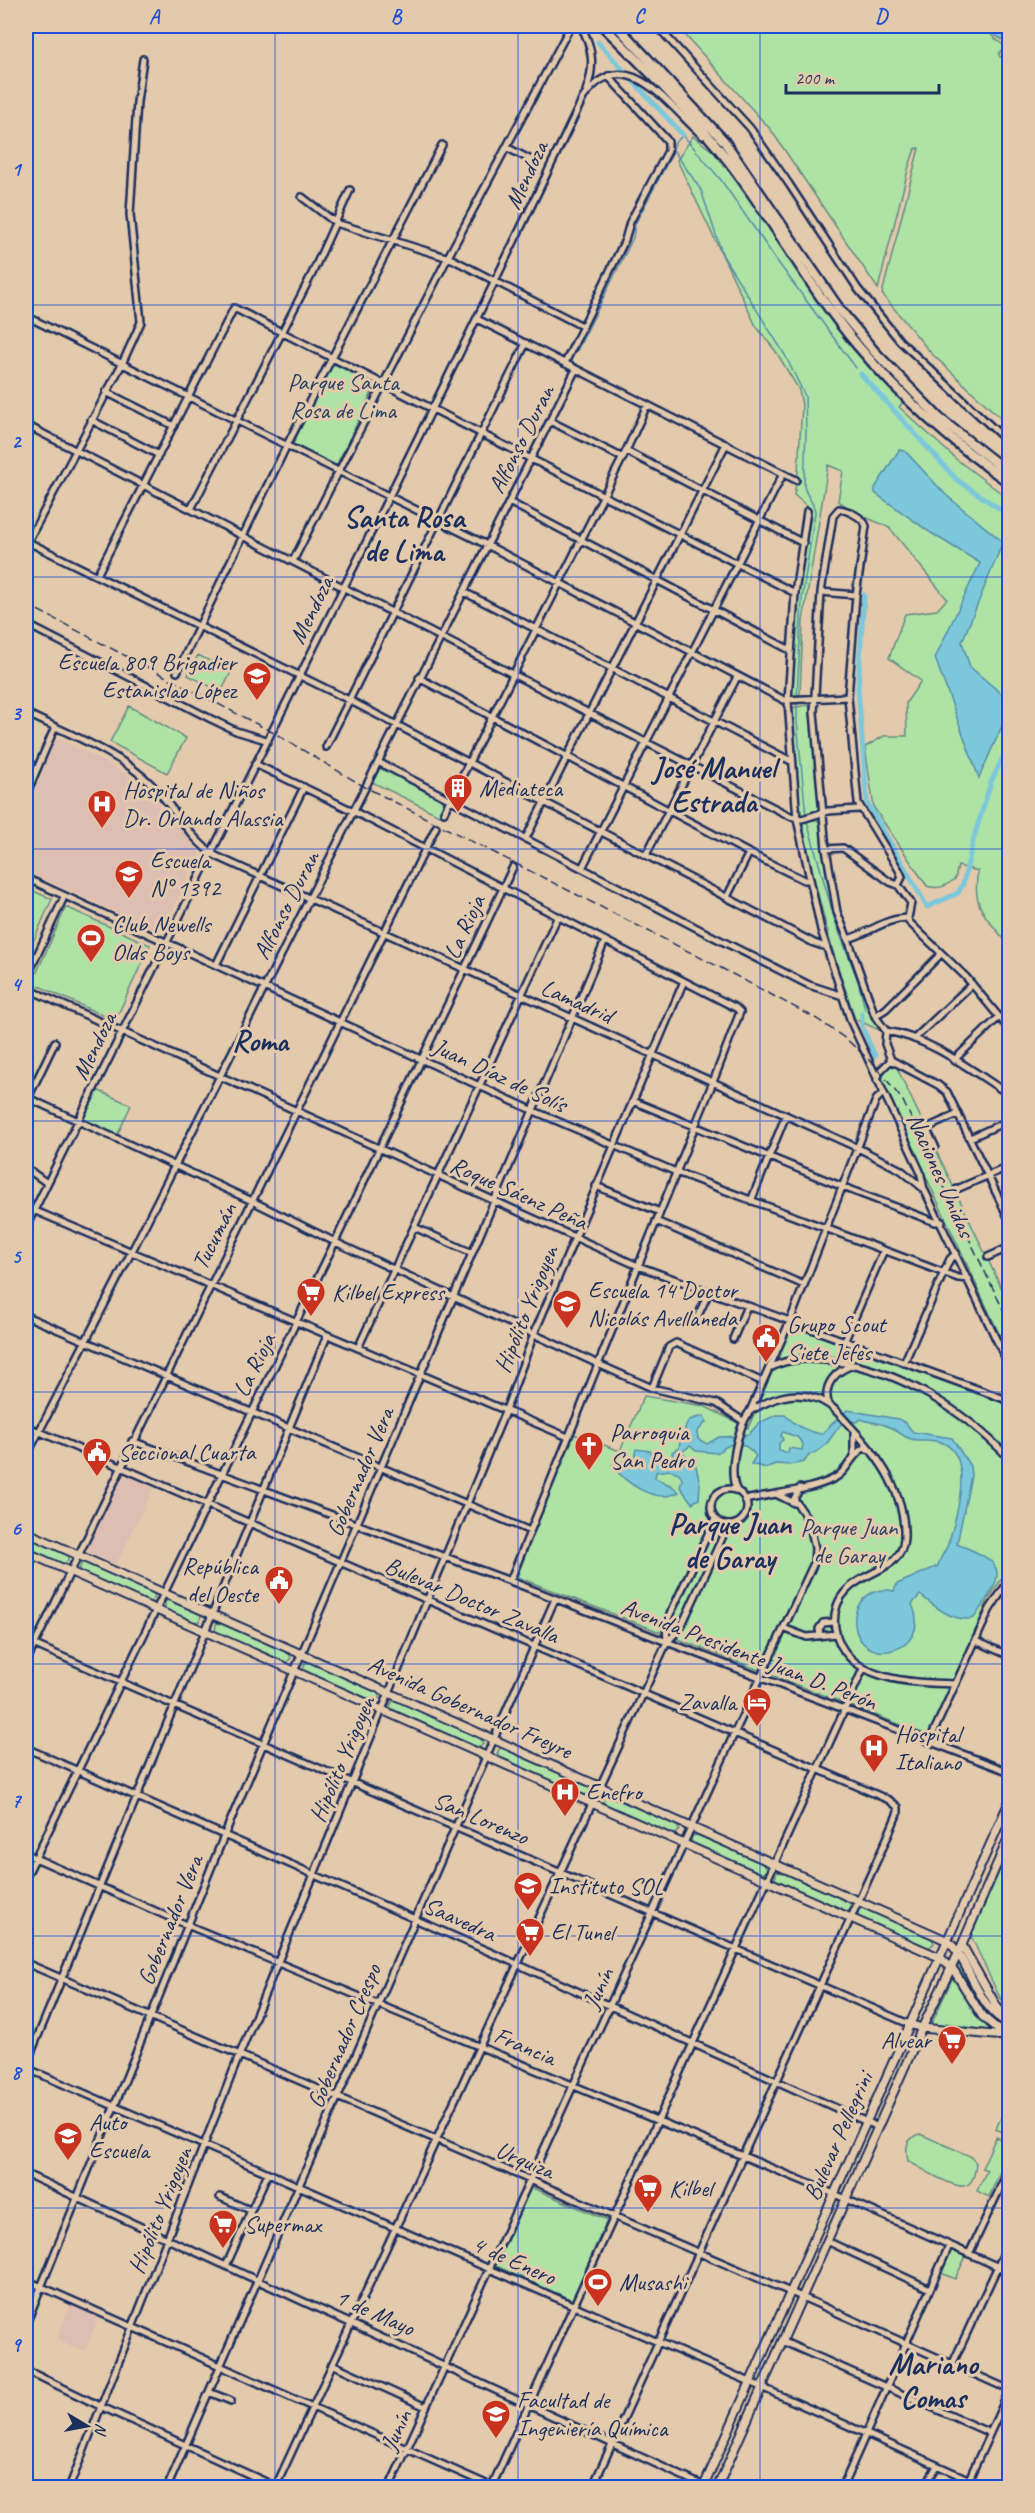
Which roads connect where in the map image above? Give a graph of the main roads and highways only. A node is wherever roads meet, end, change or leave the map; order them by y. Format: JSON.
{"nodes":[{"id":1,"x":603,"y":26,"type":"edge"},
{"id":2,"x":617,"y":26,"type":"edge"},
{"id":3,"x":1010,"y":474,"type":"edge"},
{"id":4,"x":1010,"y":483,"type":"edge"},
{"id":5,"x":26,"y":1532,"type":"edge"},
{"id":6,"x":26,"y":1552,"type":"edge"},
{"id":7,"x":1010,"y":1800,"type":"edge"},
{"id":8,"x":1010,"y":1834,"type":"edge"},
{"id":9,"x":977,"y":1872,"type":"junction"},
{"id":10,"x":989,"y":1880,"type":"junction"},
{"id":11,"x":972,"y":1882,"type":"junction"},
{"id":12,"x":984,"y":1890,"type":"junction"},
{"id":13,"x":948,"y":1941,"type":"junction"},
{"id":14,"x":962,"y":1945,"type":"junction"},
{"id":15,"x":958,"y":1954,"type":"junction"},
{"id":16,"x":940,"y":1958,"type":"junction"},
{"id":17,"x":951,"y":1966,"type":"junction"},
{"id":18,"x":1010,"y":2023,"type":"edge"},
{"id":19,"x":909,"y":2024,"type":"junction"},
{"id":20,"x":922,"y":2028,"type":"junction"},
{"id":21,"x":1008,"y":2037,"type":"edge"},
{"id":22,"x":705,"y":2487,"type":"edge"},
{"id":23,"x":717,"y":2487,"type":"edge"}],
"edges":[{"from":1,"to":4,"type":"highway"},
{"from":2,"to":3,"type":"highway"},
{"from":5,"to":13,"type":"main road","name":"Avenida Gobernador Freyre"},
{"from":6,"to":16,"type":"main road","name":"Avenida Gobernador Freyre"},
{"from":7,"to":9,"type":"main road","name":"Bulevar Pellegrini"},
{"from":8,"to":10,"type":"main road","name":"Bulevar Pellegrini"},
{"from":9,"to":10,"type":"main road"},
{"from":9,"to":11,"type":"main road","name":"Bulevar Pellegrini"},
{"from":10,"to":12,"type":"main road","name":"Bulevar Pellegrini"},
{"from":11,"to":12,"type":"main road"},
{"from":11,"to":13,"type":"main road","name":"Bulevar Pellegrini"},
{"from":12,"to":14,"type":"main road","name":"Bulevar Pellegrini"},
{"from":13,"to":15,"type":"main road","name":"Avenida Gobernador Freyre"},
{"from":13,"to":16,"type":"main road","name":"Bulevar Pellegrini"},
{"from":14,"to":15,"type":"main road","name":"Bulevar Pellegrini"},
{"from":14,"to":18,"type":"main road"},
{"from":15,"to":17,"type":"main road","name":"Bulevar Pellegrini"},
{"from":15,"to":18,"type":"main road","name":"Avenida Gobernador Freyre"},
{"from":16,"to":17,"type":"main road","name":"Avenida Gobernador Freyre"},
{"from":16,"to":19,"type":"main road","name":"Bulevar Pellegrini"},
{"from":17,"to":20,"type":"main road","name":"Bulevar Pellegrini"},
{"from":17,"to":21,"type":"main road"},
{"from":19,"to":20,"type":"main road","name":"San Lorenzo"},
{"from":19,"to":22,"type":"main road","name":"Bulevar Pellegrini"},
{"from":20,"to":21,"type":"main road","name":"San Lorenzo"},
{"from":20,"to":23,"type":"main road","name":"Bulevar Pellegrini"}]}
